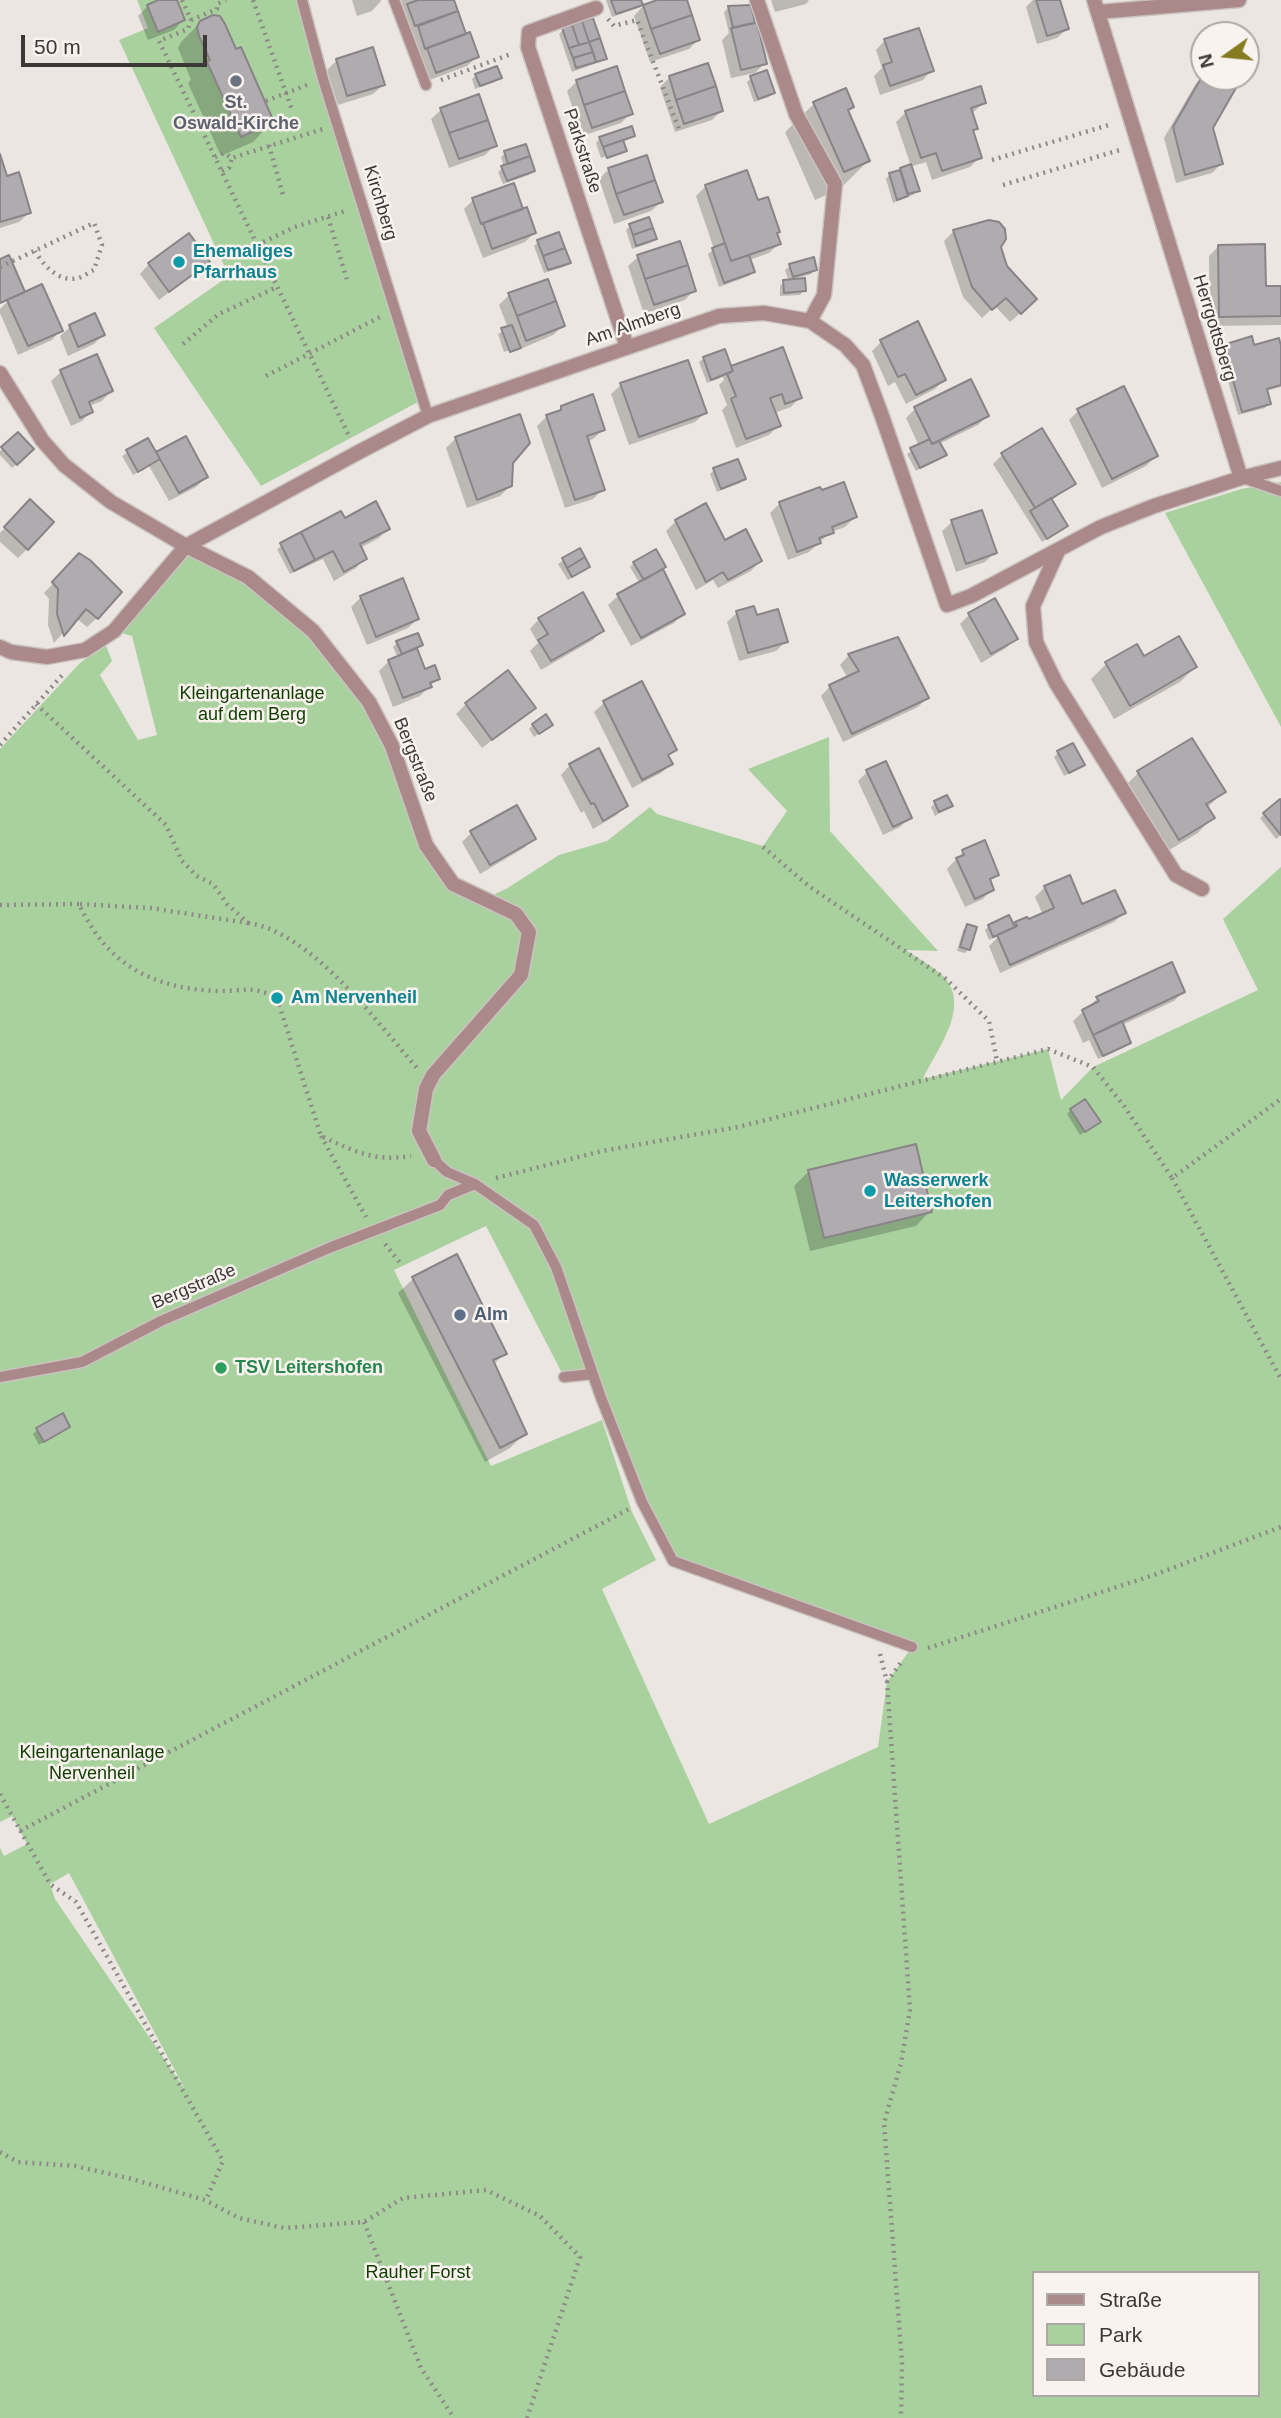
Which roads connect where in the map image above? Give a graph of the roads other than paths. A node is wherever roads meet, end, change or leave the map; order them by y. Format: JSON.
{"nodes":[{"id":1,"x":302,"y":0,"type":"edge"},
{"id":2,"x":394,"y":0,"type":"edge"},
{"id":3,"x":757,"y":0,"type":"edge"},
{"id":4,"x":1239,"y":0,"type":"edge"},
{"id":5,"x":1096,"y":6,"type":"edge"},
{"id":6,"x":596,"y":8,"type":"road end"},
{"id":7,"x":426,"y":85,"type":"road end"},
{"id":8,"x":810,"y":321,"type":"junction"},
{"id":9,"x":627,"y":347,"type":"junction"},
{"id":10,"x":0,"y":373,"type":"edge"},
{"id":11,"x":428,"y":416,"type":"junction"},
{"id":12,"x":1281,"y":468,"type":"edge"},
{"id":13,"x":1241,"y":478,"type":"junction"},
{"id":14,"x":1281,"y":491,"type":"edge"},
{"id":15,"x":186,"y":546,"type":"junction"},
{"id":16,"x":1058,"y":551,"type":"junction"},
{"id":17,"x":0,"y":647,"type":"edge"},
{"id":18,"x":1202,"y":889,"type":"dead end"},
{"id":19,"x":434,"y":1160,"type":"joint"},
{"id":20,"x":475,"y":1184,"type":"junction"},
{"id":21,"x":593,"y":1374,"type":"junction"},
{"id":22,"x":0,"y":1377,"type":"edge"},
{"id":23,"x":564,"y":1377,"type":"dead end"},
{"id":24,"x":912,"y":1647,"type":"road end"}],
"edges":[{"from":1,"to":11,"type":"lane","name":"Kirchberg"},
{"from":2,"to":7,"type":"lane"},
{"from":3,"to":8,"type":"street"},
{"from":4,"to":5,"type":"street"},
{"from":5,"to":13,"type":"street","name":"Herrgottsberg"},
{"from":6,"to":9,"type":"street","name":"Parkstraße"},
{"from":8,"to":9,"type":"street","name":"Am Almberg"},
{"from":8,"to":16,"type":"street","name":"Am Almberg"},
{"from":9,"to":11,"type":"street","name":"Am Almberg"},
{"from":10,"to":15,"type":"street","name":"Bergstraße"},
{"from":11,"to":15,"type":"street","name":"Am Almberg"},
{"from":12,"to":13,"type":"street"},
{"from":13,"to":14,"type":"lane"},
{"from":13,"to":16,"type":"street"},
{"from":15,"to":17,"type":"street"},
{"from":15,"to":19,"type":"street","name":"Bergstraße"},
{"from":16,"to":18,"type":"street"},
{"from":19,"to":20,"type":"lane"},
{"from":20,"to":21,"type":"lane"},
{"from":20,"to":22,"type":"lane","name":"Bergstraße"},
{"from":21,"to":23,"type":"lane"},
{"from":21,"to":24,"type":"lane"}]}
